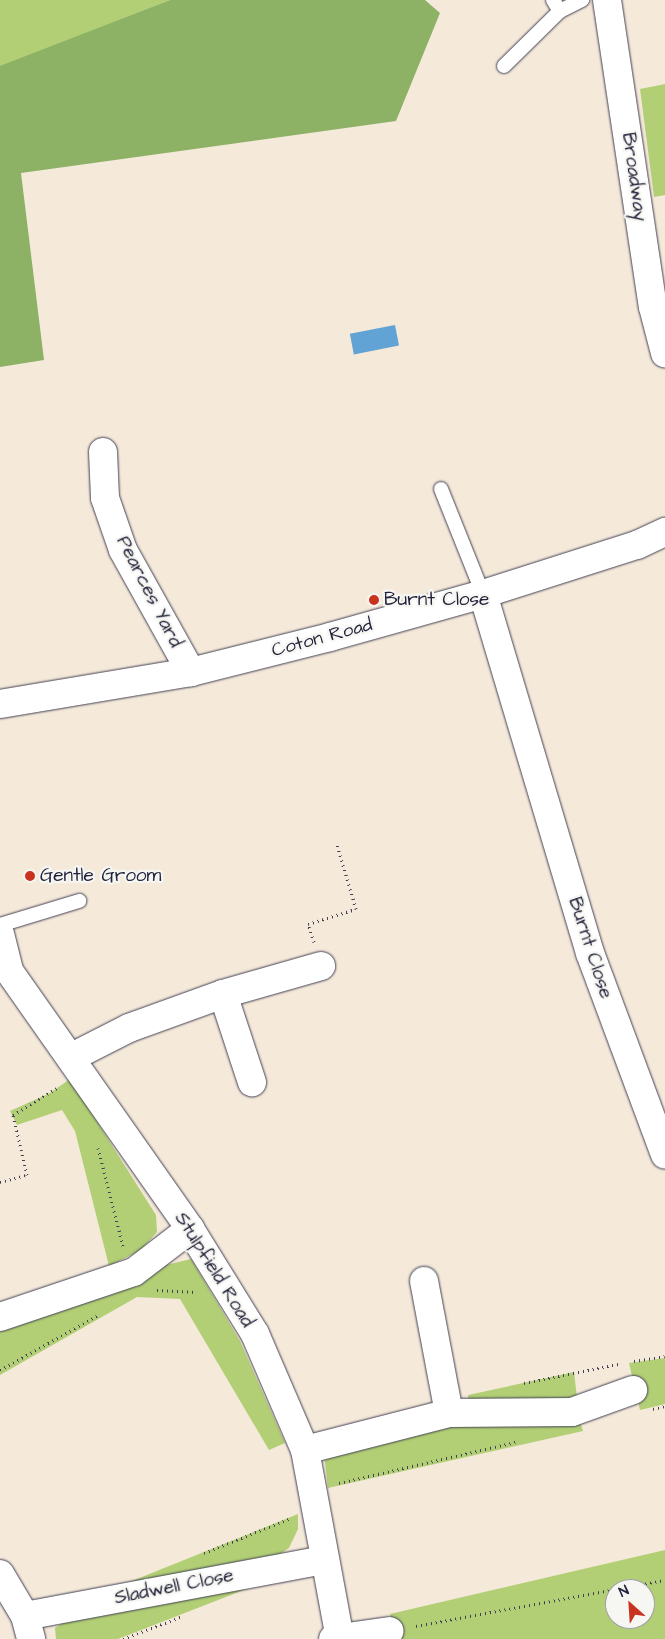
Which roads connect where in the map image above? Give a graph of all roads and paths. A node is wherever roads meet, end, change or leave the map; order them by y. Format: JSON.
{"nodes":[{"id":1,"x":582,"y":0,"type":"edge"},
{"id":2,"x":607,"y":0,"type":"edge"},
{"id":3,"x":556,"y":5,"type":"edge"},
{"id":4,"x":504,"y":66,"type":"dead end"},
{"id":5,"x":665,"y":353,"type":"edge"},
{"id":6,"x":103,"y":452,"type":"dead end"},
{"id":7,"x":441,"y":489,"type":"dead end"},
{"id":8,"x":665,"y":532,"type":"edge"},
{"id":9,"x":483,"y":594,"type":"junction"},
{"id":10,"x":191,"y":672,"type":"junction"},
{"id":11,"x":0,"y":704,"type":"edge"},
{"id":12,"x":337,"y":846,"type":"dead end"},
{"id":13,"x":79,"y":901,"type":"dead end"},
{"id":14,"x":0,"y":925,"type":"edge"},
{"id":15,"x":0,"y":934,"type":"edge"},
{"id":16,"x":320,"y":966,"type":"joint"},
{"id":17,"x":5,"y":973,"type":"edge"},
{"id":18,"x":223,"y":994,"type":"junction"},
{"id":19,"x":72,"y":1057,"type":"junction"},
{"id":20,"x":252,"y":1082,"type":"dead end"},
{"id":21,"x":62,"y":1085,"type":"dead end"},
{"id":22,"x":97,"y":1143,"type":"dead end"},
{"id":23,"x":665,"y":1155,"type":"edge"},
{"id":24,"x":0,"y":1182,"type":"edge"},
{"id":25,"x":190,"y":1229,"type":"junction"},
{"id":26,"x":134,"y":1272,"type":"junction"},
{"id":27,"x":424,"y":1281,"type":"dead end"},
{"id":28,"x":201,"y":1300,"type":"dead end"},
{"id":29,"x":102,"y":1313,"type":"dead end"},
{"id":30,"x":0,"y":1317,"type":"edge"},
{"id":31,"x":627,"y":1362,"type":"dead end"},
{"id":32,"x":0,"y":1370,"type":"edge"},
{"id":33,"x":514,"y":1385,"type":"dead end"},
{"id":34,"x":633,"y":1390,"type":"dead end"},
{"id":35,"x":449,"y":1413,"type":"junction"},
{"id":36,"x":519,"y":1441,"type":"dead end"},
{"id":37,"x":305,"y":1450,"type":"junction"},
{"id":38,"x":311,"y":1489,"type":"junction"},
{"id":39,"x":289,"y":1509,"type":"dead end"},
{"id":40,"x":312,"y":1562,"type":"junction"},
{"id":41,"x":0,"y":1574,"type":"edge"},
{"id":42,"x":605,"y":1591,"type":"edge"},
{"id":43,"x":186,"y":1615,"type":"dead end"},
{"id":44,"x":28,"y":1628,"type":"edge"},
{"id":45,"x":390,"y":1631,"type":"joint"},
{"id":46,"x":123,"y":1639,"type":"edge"},
{"id":47,"x":336,"y":1639,"type":"edge"}],
"edges":[{"from":1,"to":3,"type":"lane"},
{"from":2,"to":5,"type":"street","name":"Broadway"},
{"from":3,"to":4,"type":"lane"},
{"from":6,"to":10,"type":"street","name":"Pearces Yard"},
{"from":7,"to":9,"type":"lane"},
{"from":8,"to":9,"type":"street","name":"Coton Road"},
{"from":9,"to":10,"type":"street","name":"Coton Road"},
{"from":9,"to":23,"type":"street","name":"Burnt Close"},
{"from":10,"to":11,"type":"street","name":"Coton Road"},
{"from":12,"to":16,"type":"path"},
{"from":13,"to":14,"type":"lane"},
{"from":15,"to":17,"type":"street","name":"Stulpfield Road"},
{"from":16,"to":18,"type":"street"},
{"from":17,"to":19,"type":"street","name":"Stulpfield Road"},
{"from":18,"to":19,"type":"street"},
{"from":18,"to":20,"type":"street"},
{"from":19,"to":25,"type":"street","name":"Stulpfield Road"},
{"from":21,"to":24,"type":"path"},
{"from":22,"to":26,"type":"path"},
{"from":25,"to":26,"type":"street"},
{"from":25,"to":37,"type":"street","name":"Stulpfield Road"},
{"from":26,"to":28,"type":"path"},
{"from":26,"to":30,"type":"street"},
{"from":27,"to":35,"type":"street"},
{"from":29,"to":32,"type":"path"},
{"from":31,"to":33,"type":"path"},
{"from":34,"to":35,"type":"street"},
{"from":35,"to":37,"type":"street"},
{"from":36,"to":38,"type":"path"},
{"from":37,"to":38,"type":"street","name":"Stulpfield Road"},
{"from":38,"to":40,"type":"street","name":"Stulpfield Road"},
{"from":39,"to":40,"type":"path"},
{"from":40,"to":44,"type":"street","name":"Sladwell Close"},
{"from":40,"to":47,"type":"street","name":"Stulpfield Road"},
{"from":41,"to":44,"type":"street","name":"Sladwell Close"},
{"from":42,"to":45,"type":"path"},
{"from":43,"to":46,"type":"path"},
{"from":45,"to":47,"type":"street"}]}
